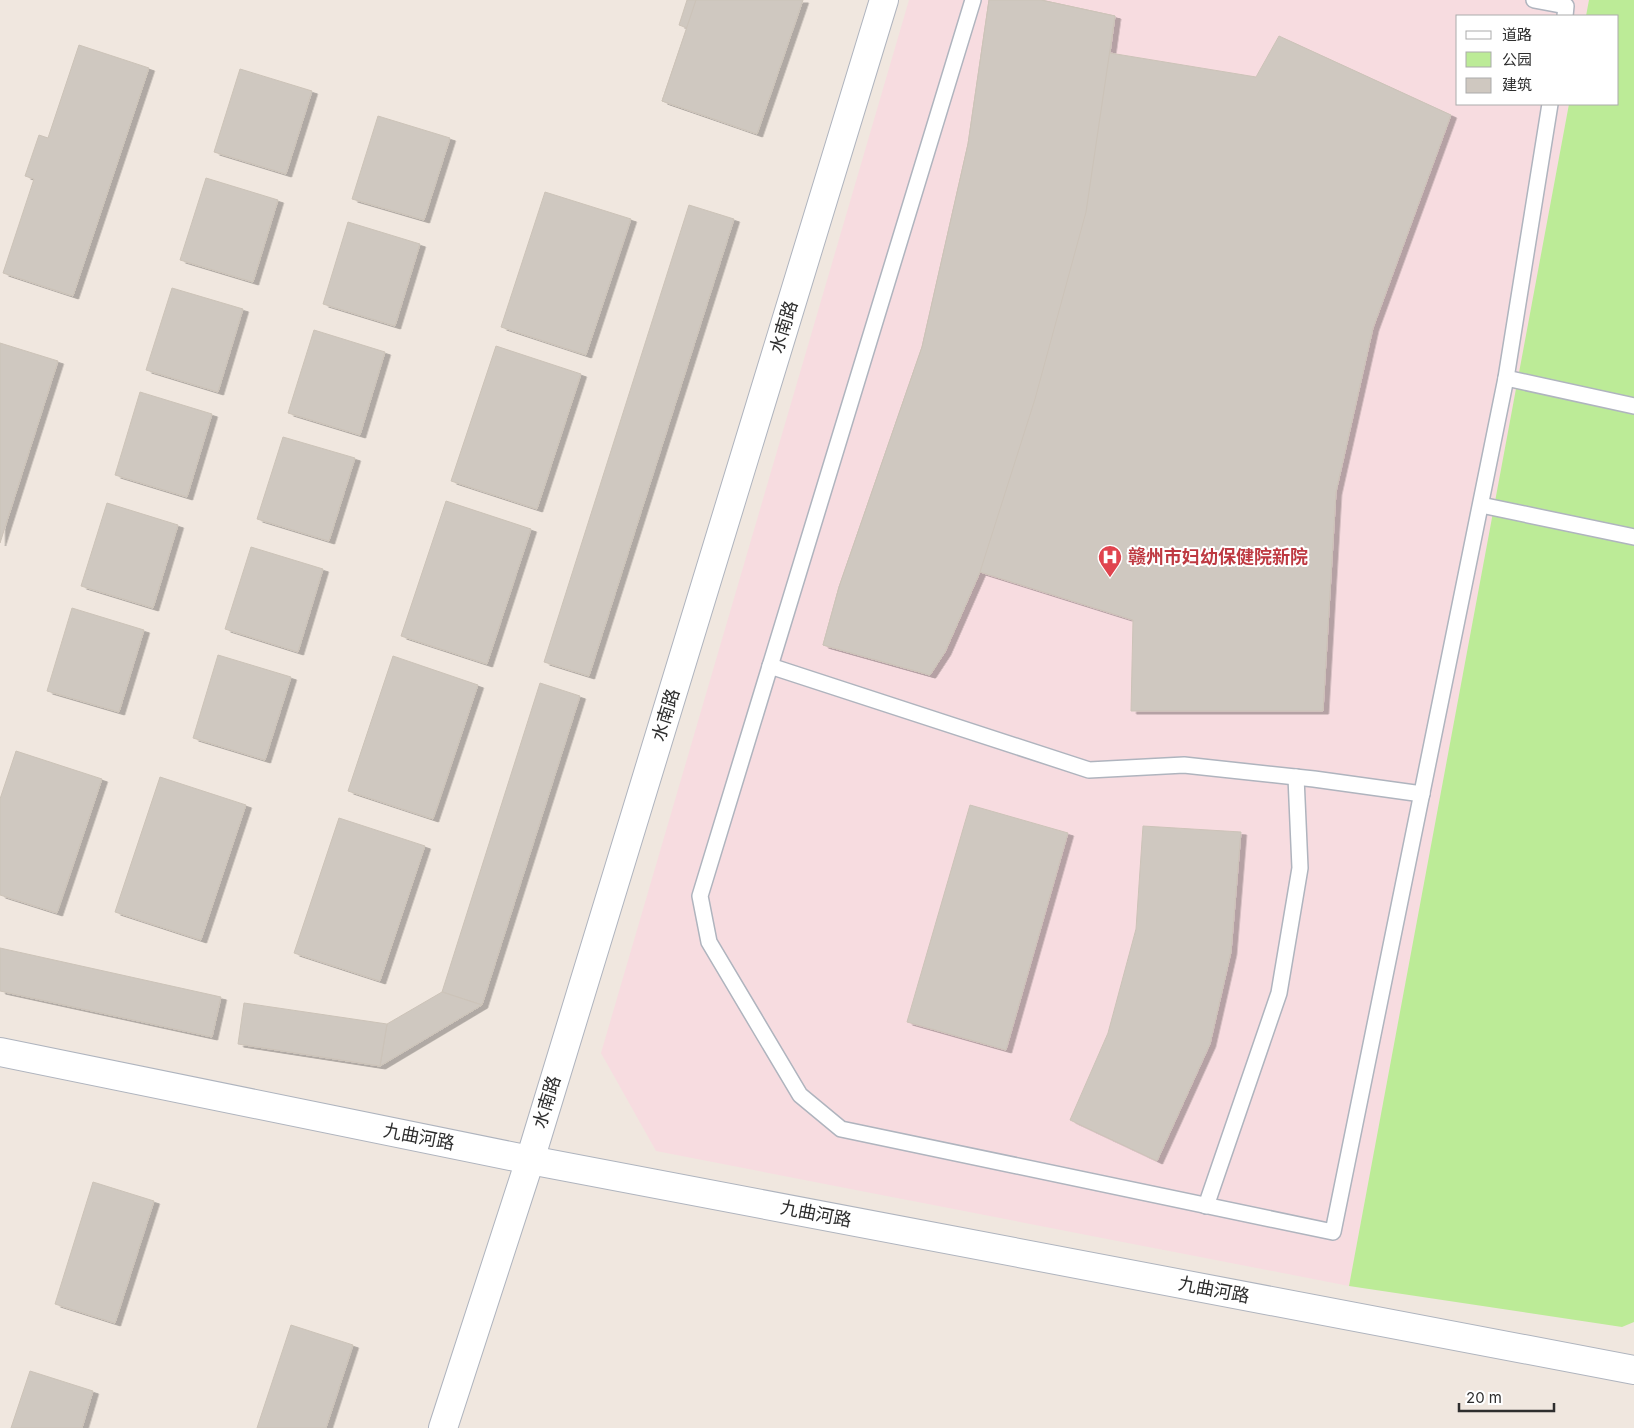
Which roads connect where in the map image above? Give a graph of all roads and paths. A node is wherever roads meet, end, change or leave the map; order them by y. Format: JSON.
{"nodes":[{"id":1,"x":884,"y":0,"type":"edge"},
{"id":2,"x":973,"y":0,"type":"edge"},
{"id":3,"x":1534,"y":0,"type":"edge"},
{"id":4,"x":1564,"y":15,"type":"edge"},
{"id":5,"x":1550,"y":105,"type":"edge"},
{"id":6,"x":1506,"y":378,"type":"junction"},
{"id":7,"x":1634,"y":406,"type":"edge"},
{"id":8,"x":1480,"y":505,"type":"junction"},
{"id":9,"x":1634,"y":537,"type":"edge"},
{"id":10,"x":770,"y":666,"type":"junction"},
{"id":11,"x":1296,"y":777,"type":"junction"},
{"id":12,"x":1422,"y":794,"type":"junction"},
{"id":13,"x":0,"y":1052,"type":"edge"},
{"id":14,"x":530,"y":1160,"type":"junction"},
{"id":15,"x":1206,"y":1206,"type":"junction"},
{"id":16,"x":1634,"y":1370,"type":"edge"},
{"id":17,"x":443,"y":1428,"type":"edge"}],
"edges":[{"from":1,"to":14,"type":"street","name":"水南路"},
{"from":2,"to":10,"type":"lane"},
{"from":3,"to":4,"type":"lane"},
{"from":5,"to":6,"type":"lane"},
{"from":6,"to":7,"type":"lane"},
{"from":6,"to":8,"type":"lane"},
{"from":8,"to":9,"type":"lane"},
{"from":8,"to":12,"type":"lane"},
{"from":10,"to":11,"type":"lane"},
{"from":10,"to":15,"type":"lane"},
{"from":11,"to":12,"type":"lane"},
{"from":11,"to":15,"type":"lane"},
{"from":12,"to":15,"type":"lane"},
{"from":13,"to":14,"type":"street","name":"九曲河路"},
{"from":14,"to":16,"type":"street","name":"九曲河路"},
{"from":14,"to":17,"type":"street","name":"水南路"}]}
